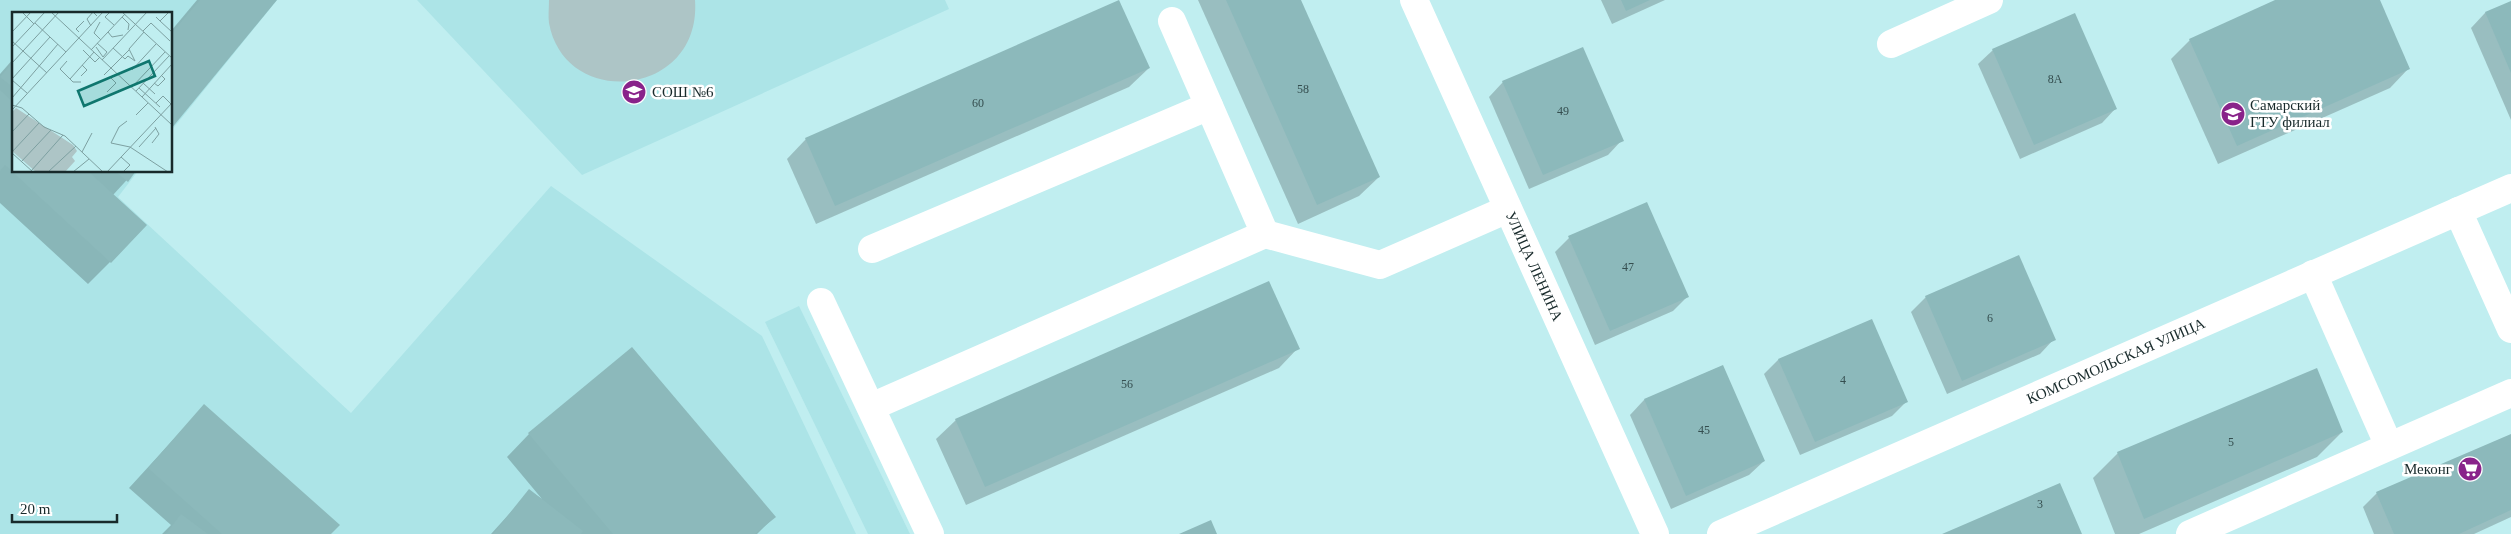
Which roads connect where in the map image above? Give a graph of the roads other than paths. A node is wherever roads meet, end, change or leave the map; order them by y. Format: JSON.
{"nodes":[{"id":1,"x":1414,"y":0,"type":"edge"},
{"id":2,"x":1989,"y":0,"type":"edge"},
{"id":3,"x":1172,"y":21,"type":"dead end"},
{"id":4,"x":1891,"y":44,"type":"dead end"},
{"id":5,"x":1209,"y":106,"type":"junction"},
{"id":6,"x":2511,"y":188,"type":"edge"},
{"id":7,"x":1508,"y":209,"type":"junction"},
{"id":8,"x":2458,"y":211,"type":"junction"},
{"id":9,"x":1265,"y":234,"type":"junction"},
{"id":10,"x":872,"y":249,"type":"dead end"},
{"id":11,"x":2313,"y":274,"type":"junction"},
{"id":12,"x":821,"y":302,"type":"dead end"},
{"id":13,"x":2511,"y":329,"type":"edge"},
{"id":14,"x":2511,"y":393,"type":"edge"},
{"id":15,"x":870,"y":407,"type":"junction"},
{"id":16,"x":2389,"y":446,"type":"junction"},
{"id":17,"x":930,"y":534,"type":"edge"},
{"id":18,"x":1655,"y":534,"type":"edge"},
{"id":19,"x":1721,"y":534,"type":"edge"},
{"id":20,"x":2190,"y":534,"type":"edge"}],
"edges":[{"from":1,"to":7,"type":"street","name":"УЛИЦА ЛЕНИНА"},
{"from":2,"to":4,"type":"street"},
{"from":3,"to":5,"type":"street"},
{"from":5,"to":9,"type":"street"},
{"from":5,"to":10,"type":"street"},
{"from":6,"to":8,"type":"street","name":"КОМСОМОЛЬСКАЯ УЛИЦА"},
{"from":7,"to":9,"type":"street"},
{"from":7,"to":18,"type":"street","name":"УЛИЦА ЛЕНИНА"},
{"from":8,"to":11,"type":"street","name":"КОМСОМОЛЬСКАЯ УЛИЦА"},
{"from":8,"to":13,"type":"street"},
{"from":9,"to":15,"type":"street"},
{"from":11,"to":16,"type":"street"},
{"from":11,"to":19,"type":"street","name":"КОМСОМОЛЬСКАЯ УЛИЦА"},
{"from":12,"to":15,"type":"street"},
{"from":14,"to":16,"type":"street"},
{"from":15,"to":17,"type":"street"},
{"from":16,"to":20,"type":"street"}]}
